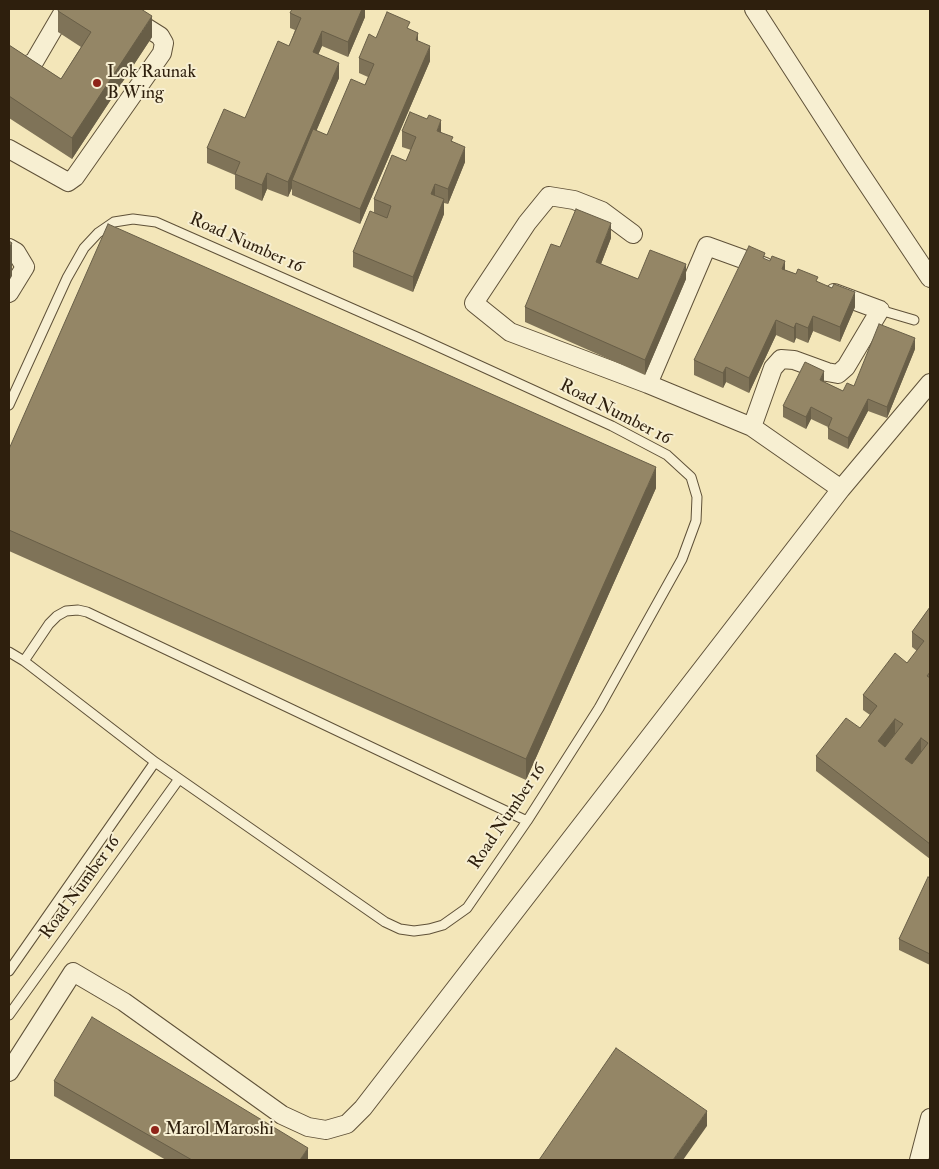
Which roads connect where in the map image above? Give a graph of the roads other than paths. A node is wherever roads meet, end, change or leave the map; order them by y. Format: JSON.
{"nodes":[{"id":1,"x":65,"y":9,"type":"edge"},
{"id":2,"x":117,"y":9,"type":"edge"},
{"id":3,"x":754,"y":9,"type":"edge"},
{"id":4,"x":9,"y":58,"type":"edge"},
{"id":5,"x":9,"y":149,"type":"edge"},
{"id":6,"x":633,"y":234,"type":"dead end"},
{"id":7,"x":9,"y":248,"type":"edge"},
{"id":8,"x":780,"y":273,"type":"edge"},
{"id":9,"x":930,"y":278,"type":"edge"},
{"id":10,"x":816,"y":286,"type":"edge"},
{"id":11,"x":9,"y":292,"type":"edge"},
{"id":12,"x":880,"y":310,"type":"junction"},
{"id":13,"x":914,"y":320,"type":"dead end"},
{"id":14,"x":930,"y":383,"type":"edge"},
{"id":15,"x":648,"y":384,"type":"junction"},
{"id":16,"x":9,"y":405,"type":"edge"},
{"id":17,"x":752,"y":427,"type":"junction"},
{"id":18,"x":841,"y":489,"type":"junction"},
{"id":19,"x":9,"y":652,"type":"edge"},
{"id":20,"x":24,"y":661,"type":"junction"},
{"id":21,"x":155,"y":762,"type":"junction"},
{"id":22,"x":180,"y":780,"type":"junction"},
{"id":23,"x":527,"y":821,"type":"junction"},
{"id":24,"x":9,"y":971,"type":"edge"},
{"id":25,"x":10,"y":1011,"type":"edge"},
{"id":26,"x":9,"y":1072,"type":"edge"},
{"id":27,"x":930,"y":1118,"type":"edge"},
{"id":28,"x":919,"y":1160,"type":"edge"}],
"edges":[{"from":1,"to":4,"type":"street"},
{"from":2,"to":5,"type":"street"},
{"from":3,"to":9,"type":"street"},
{"from":6,"to":15,"type":"street"},
{"from":7,"to":11,"type":"street"},
{"from":8,"to":15,"type":"street"},
{"from":10,"to":12,"type":"street"},
{"from":12,"to":13,"type":"lane"},
{"from":12,"to":17,"type":"street"},
{"from":14,"to":18,"type":"street"},
{"from":15,"to":17,"type":"street"},
{"from":16,"to":23,"type":"lane","name":"Road Number 16"},
{"from":17,"to":18,"type":"street"},
{"from":18,"to":26,"type":"street"},
{"from":19,"to":20,"type":"lane","name":"Road Number 16"},
{"from":20,"to":21,"type":"lane","name":"Road Number 16"},
{"from":20,"to":23,"type":"lane"},
{"from":21,"to":22,"type":"lane","name":"Road Number 16"},
{"from":21,"to":24,"type":"lane"},
{"from":22,"to":23,"type":"lane","name":"Road Number 16"},
{"from":22,"to":25,"type":"lane","name":"Road Number 16"},
{"from":27,"to":28,"type":"street"}]}
